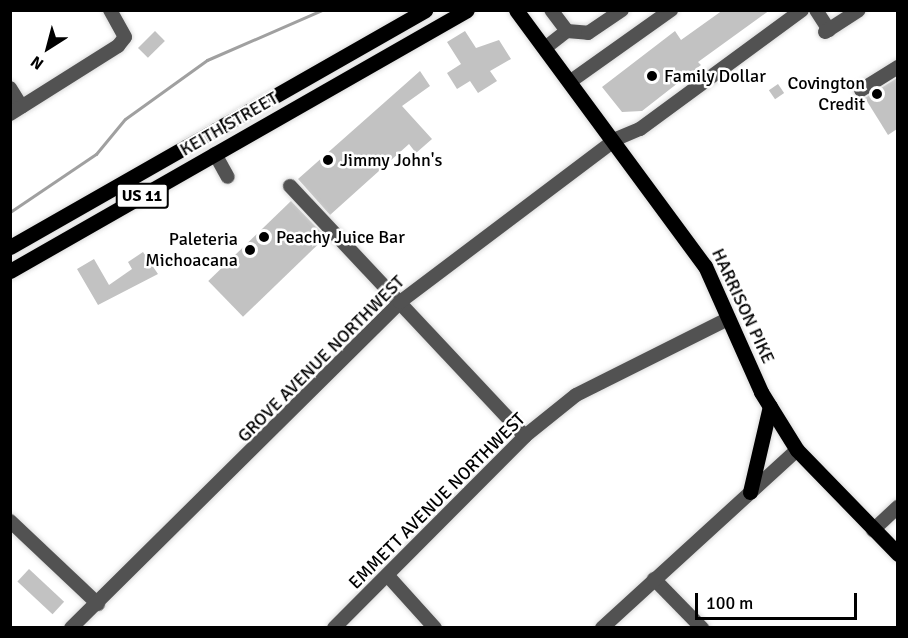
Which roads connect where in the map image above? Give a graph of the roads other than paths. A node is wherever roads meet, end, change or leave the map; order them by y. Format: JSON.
{"nodes":[{"id":1,"x":110,"y":10,"type":"edge"},
{"id":2,"x":424,"y":10,"type":"edge"},
{"id":3,"x":467,"y":10,"type":"edge"},
{"id":4,"x":516,"y":10,"type":"edge"},
{"id":5,"x":551,"y":10,"type":"edge"},
{"id":6,"x":622,"y":10,"type":"edge"},
{"id":7,"x":671,"y":10,"type":"edge"},
{"id":8,"x":802,"y":10,"type":"edge"},
{"id":9,"x":816,"y":10,"type":"edge"},
{"id":10,"x":859,"y":10,"type":"edge"},
{"id":11,"x":567,"y":31,"type":"junction"},
{"id":12,"x":545,"y":48,"type":"junction"},
{"id":13,"x":897,"y":67,"type":"edge"},
{"id":14,"x":571,"y":81,"type":"junction"},
{"id":15,"x":10,"y":88,"type":"edge"},
{"id":16,"x":861,"y":90,"type":"dead end"},
{"id":17,"x":16,"y":111,"type":"edge"},
{"id":18,"x":205,"y":137,"type":"junction"},
{"id":19,"x":616,"y":139,"type":"junction"},
{"id":20,"x":215,"y":154,"type":"junction"},
{"id":21,"x":228,"y":177,"type":"dead end"},
{"id":22,"x":290,"y":186,"type":"dead end"},
{"id":23,"x":10,"y":247,"type":"edge"},
{"id":24,"x":10,"y":271,"type":"edge"},
{"id":25,"x":400,"y":302,"type":"junction"},
{"id":26,"x":728,"y":319,"type":"junction"},
{"id":27,"x":770,"y":406,"type":"junction"},
{"id":28,"x":525,"y":436,"type":"junction"},
{"id":29,"x":797,"y":450,"type":"junction"},
{"id":30,"x":750,"y":492,"type":"junction"},
{"id":31,"x":897,"y":507,"type":"edge"},
{"id":32,"x":10,"y":521,"type":"edge"},
{"id":33,"x":873,"y":530,"type":"junction"},
{"id":34,"x":897,"y":554,"type":"edge"},
{"id":35,"x":388,"y":576,"type":"junction"},
{"id":36,"x":654,"y":579,"type":"junction"},
{"id":37,"x":98,"y":603,"type":"junction"},
{"id":38,"x":71,"y":627,"type":"edge"},
{"id":39,"x":334,"y":627,"type":"edge"},
{"id":40,"x":435,"y":627,"type":"edge"},
{"id":41,"x":602,"y":627,"type":"edge"},
{"id":42,"x":702,"y":627,"type":"edge"}],
"edges":[{"from":1,"to":17,"type":"street"},
{"from":2,"to":18,"type":"main road","name":"KEITH STREET","number":"US 11"},
{"from":3,"to":20,"type":"main road","name":"KEITH STREET","number":"US 11"},
{"from":4,"to":12,"type":"main road","name":"HARRISON PIKE"},
{"from":5,"to":11,"type":"street"},
{"from":6,"to":11,"type":"street"},
{"from":7,"to":14,"type":"street"},
{"from":8,"to":19,"type":"street","name":"GROVE AVENUE NORTHWEST"},
{"from":9,"to":10,"type":"street"},
{"from":11,"to":12,"type":"street"},
{"from":12,"to":14,"type":"main road","name":"HARRISON PIKE"},
{"from":13,"to":16,"type":"street"},
{"from":14,"to":19,"type":"main road","name":"HARRISON PIKE"},
{"from":15,"to":17,"type":"street"},
{"from":18,"to":20,"type":"main road"},
{"from":18,"to":23,"type":"main road","name":"KEITH STREET","number":"US 11"},
{"from":19,"to":25,"type":"street","name":"GROVE AVENUE NORTHWEST"},
{"from":19,"to":26,"type":"main road","name":"HARRISON PIKE"},
{"from":20,"to":21,"type":"street"},
{"from":20,"to":24,"type":"main road","name":"KEITH STREET","number":"US 11"},
{"from":22,"to":25,"type":"street"},
{"from":25,"to":28,"type":"street"},
{"from":25,"to":37,"type":"street","name":"GROVE AVENUE NORTHWEST"},
{"from":26,"to":27,"type":"main road","name":"HARRISON PIKE"},
{"from":26,"to":28,"type":"street","name":"EMMETT AVENUE NORTHWEST"},
{"from":27,"to":29,"type":"main road","name":"HARRISON PIKE"},
{"from":27,"to":30,"type":"main road"},
{"from":28,"to":35,"type":"street","name":"EMMETT AVENUE NORTHWEST"},
{"from":29,"to":30,"type":"street"},
{"from":29,"to":33,"type":"main road","name":"HARRISON PIKE"},
{"from":30,"to":36,"type":"street"},
{"from":31,"to":33,"type":"street"},
{"from":32,"to":37,"type":"street"},
{"from":33,"to":34,"type":"main road","name":"HARRISON PIKE"},
{"from":35,"to":39,"type":"street","name":"EMMETT AVENUE NORTHWEST"},
{"from":35,"to":40,"type":"street"},
{"from":36,"to":41,"type":"street"},
{"from":36,"to":42,"type":"street"},
{"from":37,"to":38,"type":"street","name":"GROVE AVENUE NORTHWEST"}]}
